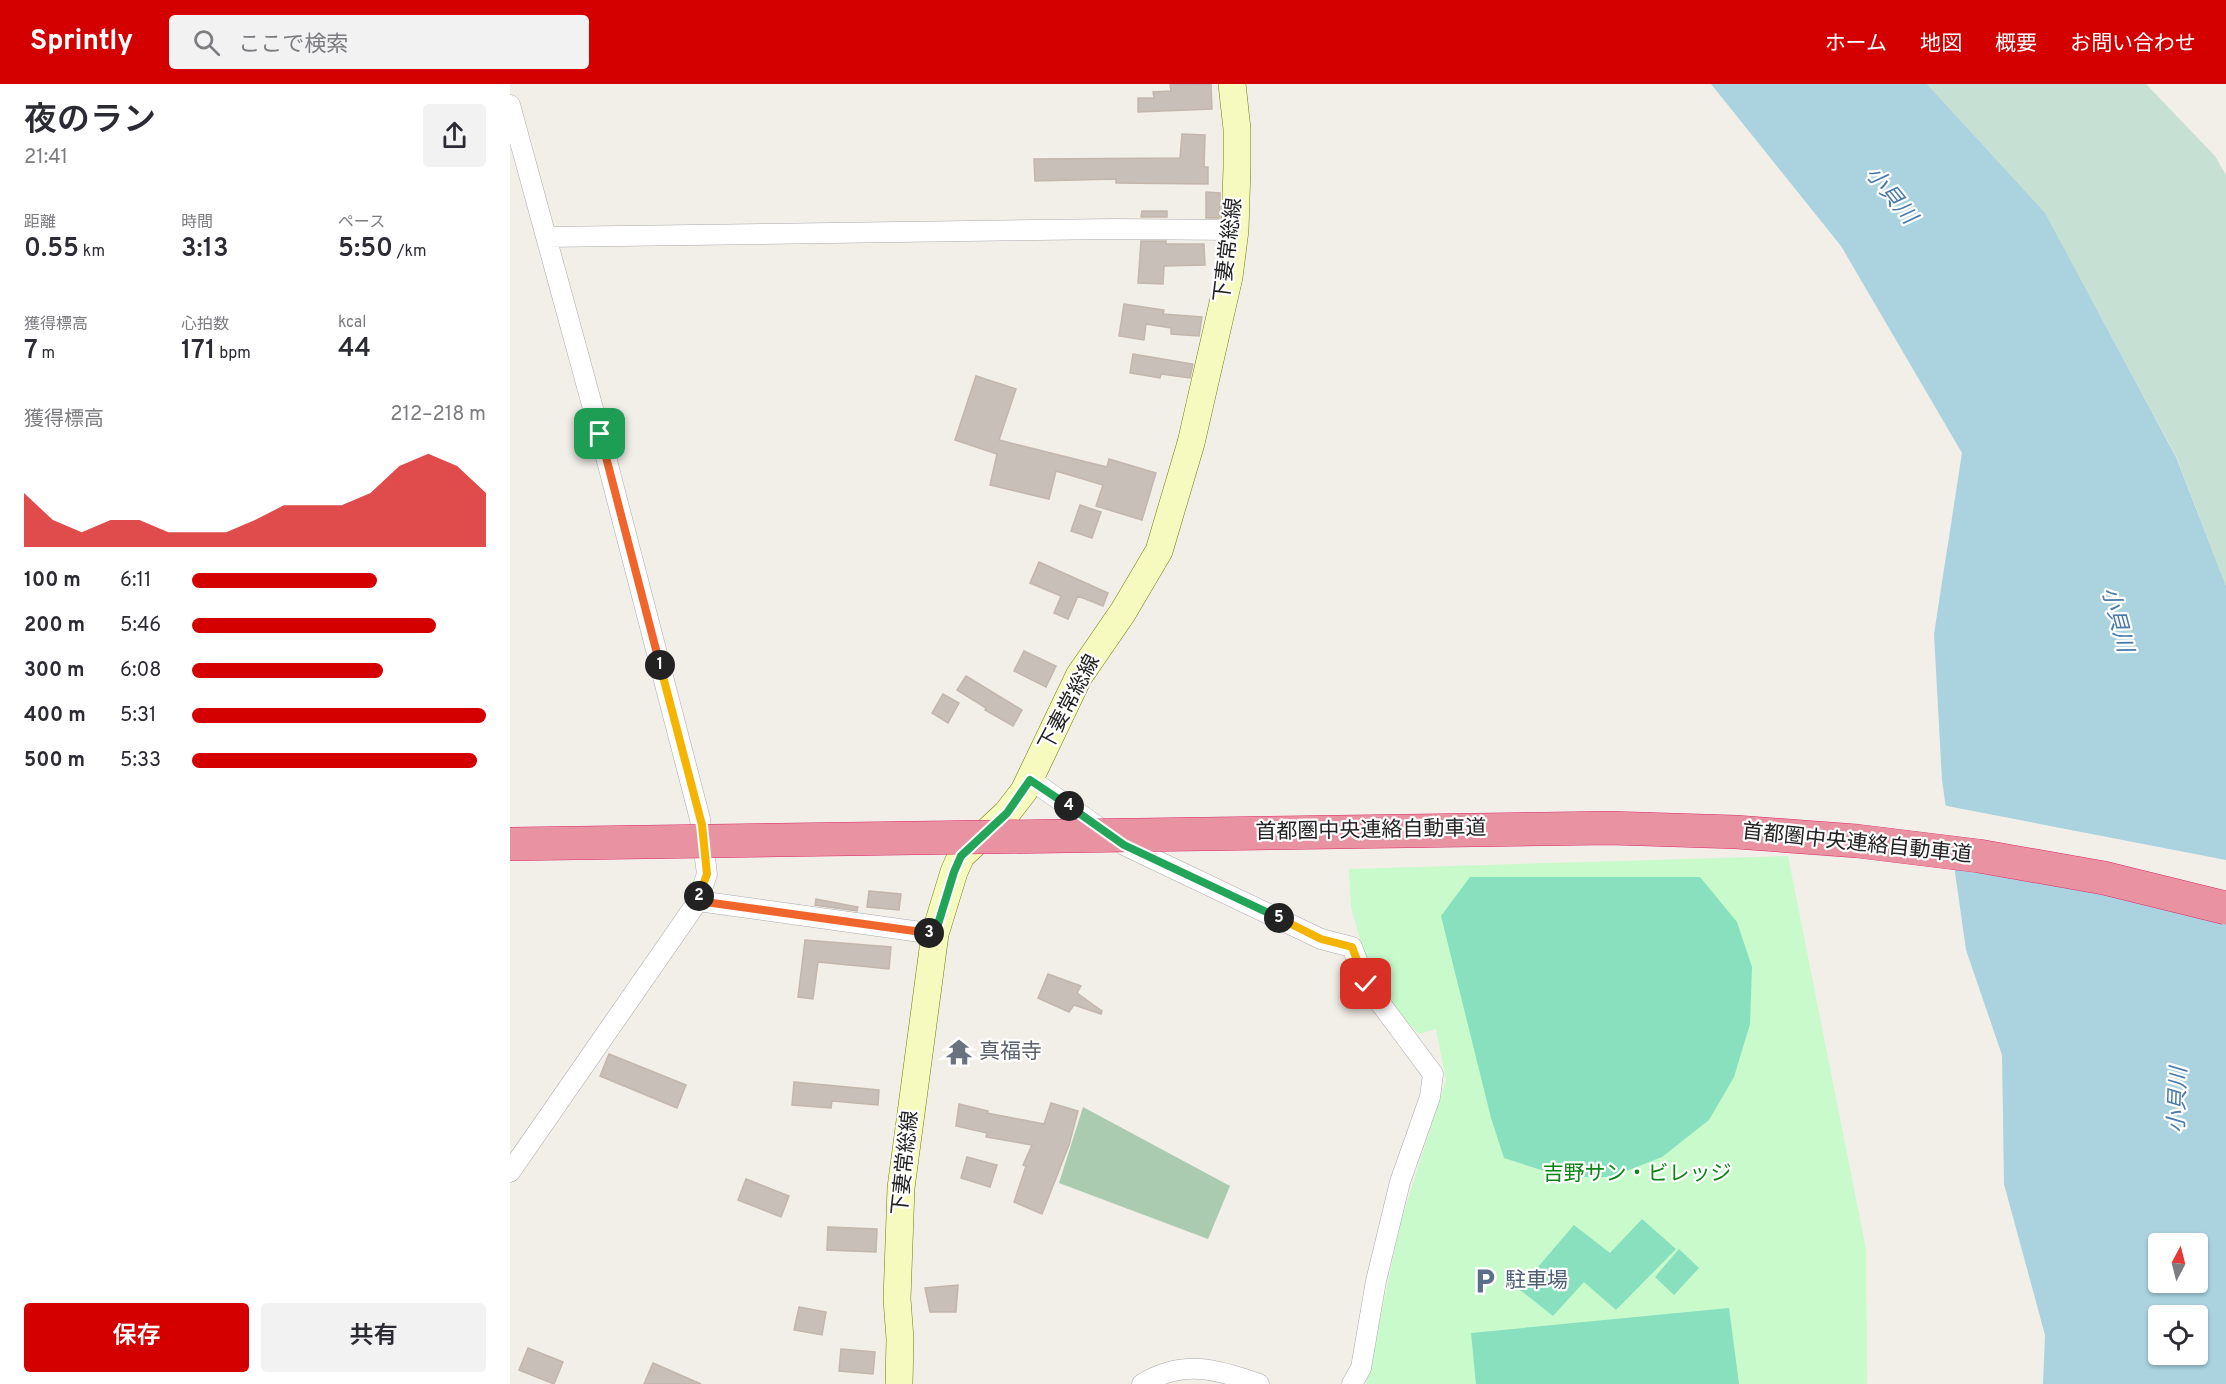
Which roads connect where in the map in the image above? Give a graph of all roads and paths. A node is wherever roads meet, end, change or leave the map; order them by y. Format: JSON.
{"nodes":[{"id":1,"x":1232,"y":84,"type":"edge"},
{"id":2,"x":510,"y":105,"type":"edge"},
{"id":3,"x":1235,"y":230,"type":"junction"},
{"id":4,"x":547,"y":237,"type":"junction"},
{"id":5,"x":1030,"y":780,"type":"junction"},
{"id":6,"x":510,"y":843,"type":"edge"},
{"id":7,"x":698,"y":901,"type":"junction"},
{"id":8,"x":2226,"y":908,"type":"edge"},
{"id":9,"x":935,"y":934,"type":"junction"},
{"id":10,"x":510,"y":1172,"type":"edge"},
{"id":11,"x":899,"y":1384,"type":"edge"},
{"id":12,"x":1142,"y":1384,"type":"edge"},
{"id":13,"x":1259,"y":1384,"type":"edge"},
{"id":14,"x":1352,"y":1384,"type":"edge"}],
"edges":[{"from":1,"to":3,"type":"main road","name":"下妻常総線"},
{"from":2,"to":4,"type":"street"},
{"from":3,"to":4,"type":"street"},
{"from":3,"to":5,"type":"main road","name":"下妻常総線"},
{"from":4,"to":7,"type":"street"},
{"from":5,"to":9,"type":"main road","name":"下妻常総線"},
{"from":5,"to":14,"type":"street"},
{"from":6,"to":8,"type":"highway","name":"首都圏中央連絡自動車道","bridge":true},
{"from":7,"to":9,"type":"street"},
{"from":7,"to":10,"type":"street"},
{"from":9,"to":11,"type":"main road","name":"下妻常総線"},
{"from":12,"to":13,"type":"street"}]}
